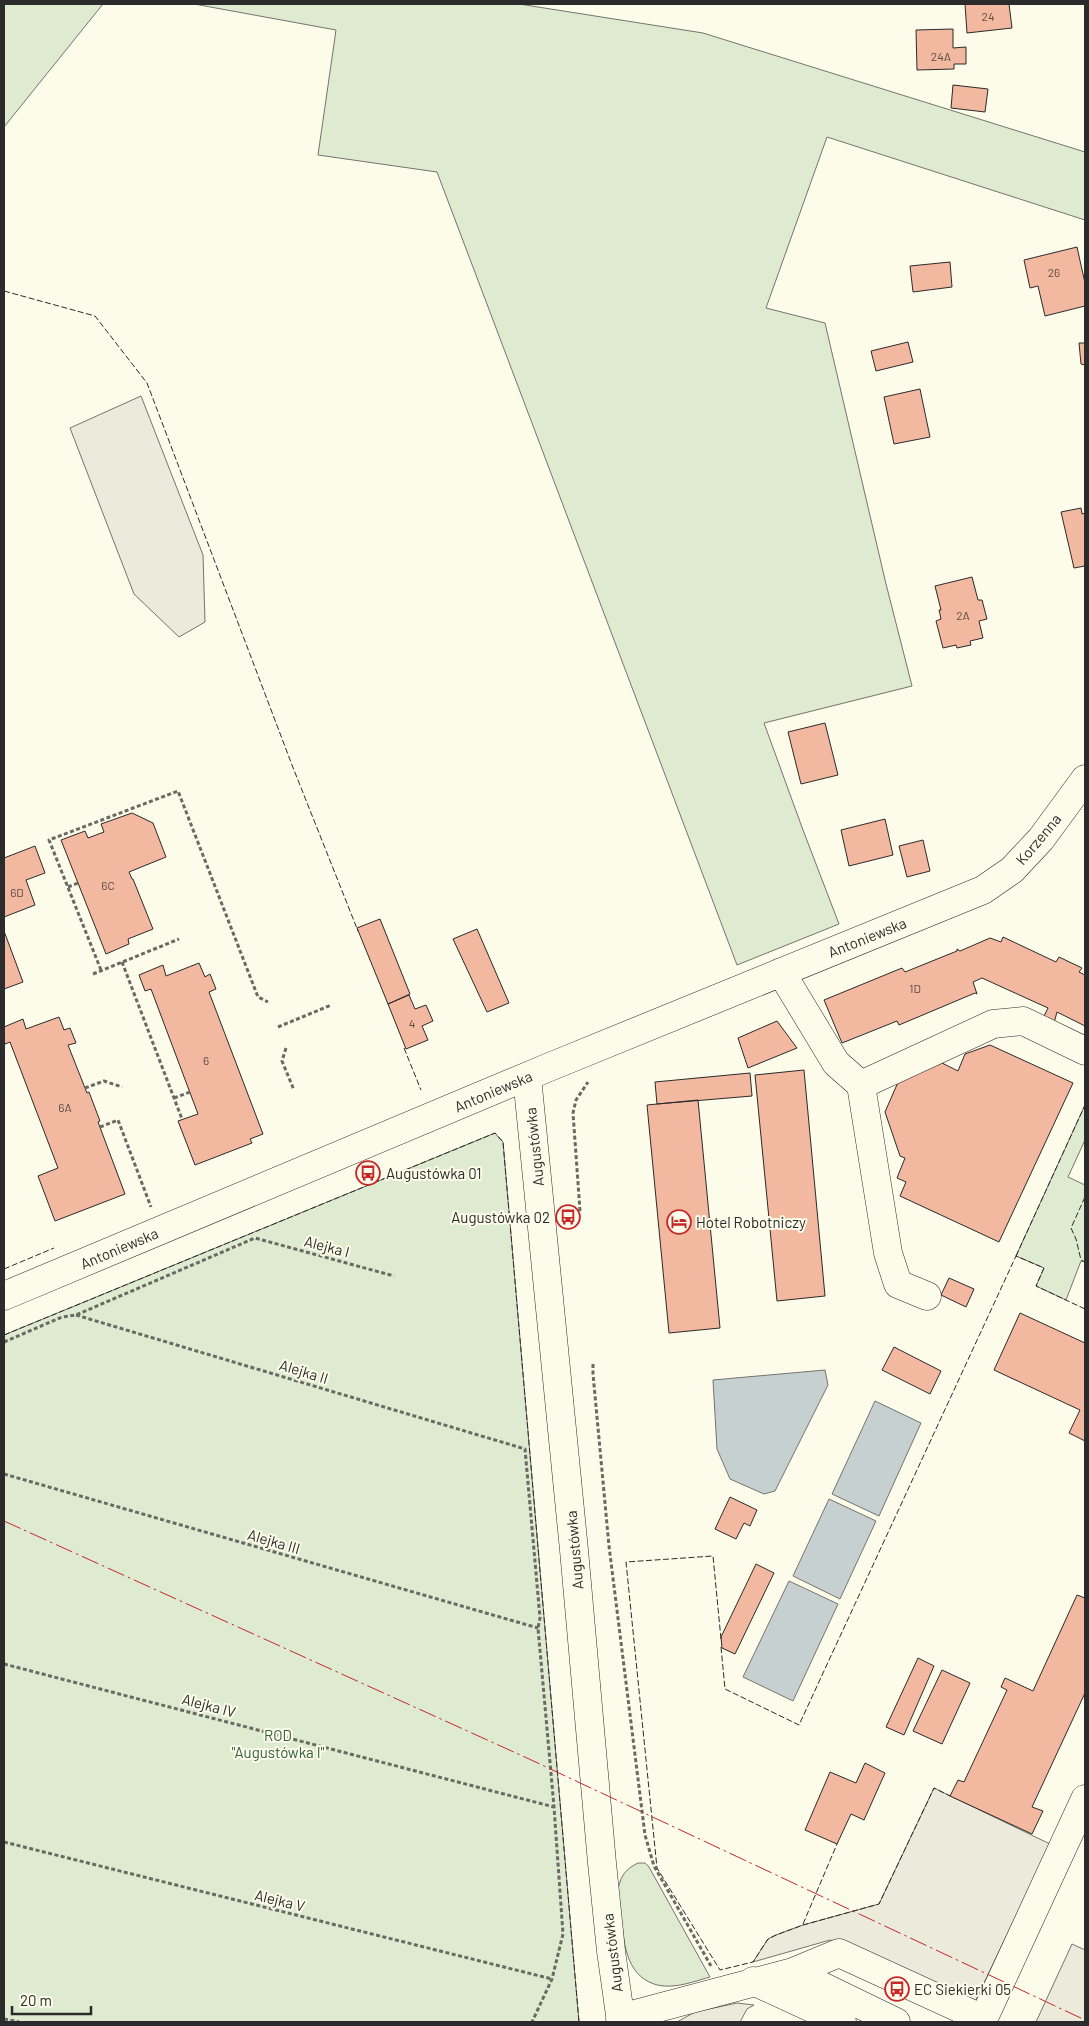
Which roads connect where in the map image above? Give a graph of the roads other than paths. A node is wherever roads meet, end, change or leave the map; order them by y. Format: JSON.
{"nodes":[{"id":1,"x":1085,"y":779,"type":"edge"},
{"id":2,"x":983,"y":890,"type":"joint"},
{"id":3,"x":780,"y":972,"type":"junction"},
{"id":4,"x":1085,"y":1051,"type":"edge"},
{"id":5,"x":527,"y":1077,"type":"junction"},
{"id":6,"x":861,"y":1085,"type":"junction"},
{"id":7,"x":4,"y":1296,"type":"edge"},
{"id":8,"x":927,"y":1296,"type":"dead end"},
{"id":9,"x":1085,"y":1799,"type":"edge"},
{"id":10,"x":793,"y":1972,"type":"junction"},
{"id":11,"x":753,"y":1982,"type":"junction"},
{"id":12,"x":620,"y":2020,"type":"edge"},
{"id":13,"x":983,"y":2021,"type":"edge"},
{"id":14,"x":842,"y":2022,"type":"edge"},
{"id":15,"x":896,"y":2022,"type":"edge"}],
"edges":[{"from":1,"to":2,"type":"street","name":"Korzenna"},
{"from":2,"to":3,"type":"street","name":"Antoniewska"},
{"from":3,"to":5,"type":"street","name":"Antoniewska"},
{"from":3,"to":6,"type":"street"},
{"from":4,"to":6,"type":"street"},
{"from":5,"to":7,"type":"street","name":"Antoniewska"},
{"from":5,"to":12,"type":"street","name":"Augustówka"},
{"from":6,"to":8,"type":"street"},
{"from":9,"to":13,"type":"street"},
{"from":10,"to":11,"type":"street"},
{"from":10,"to":13,"type":"street"},
{"from":10,"to":15,"type":"street"},
{"from":11,"to":12,"type":"street"},
{"from":11,"to":14,"type":"street"}]}
